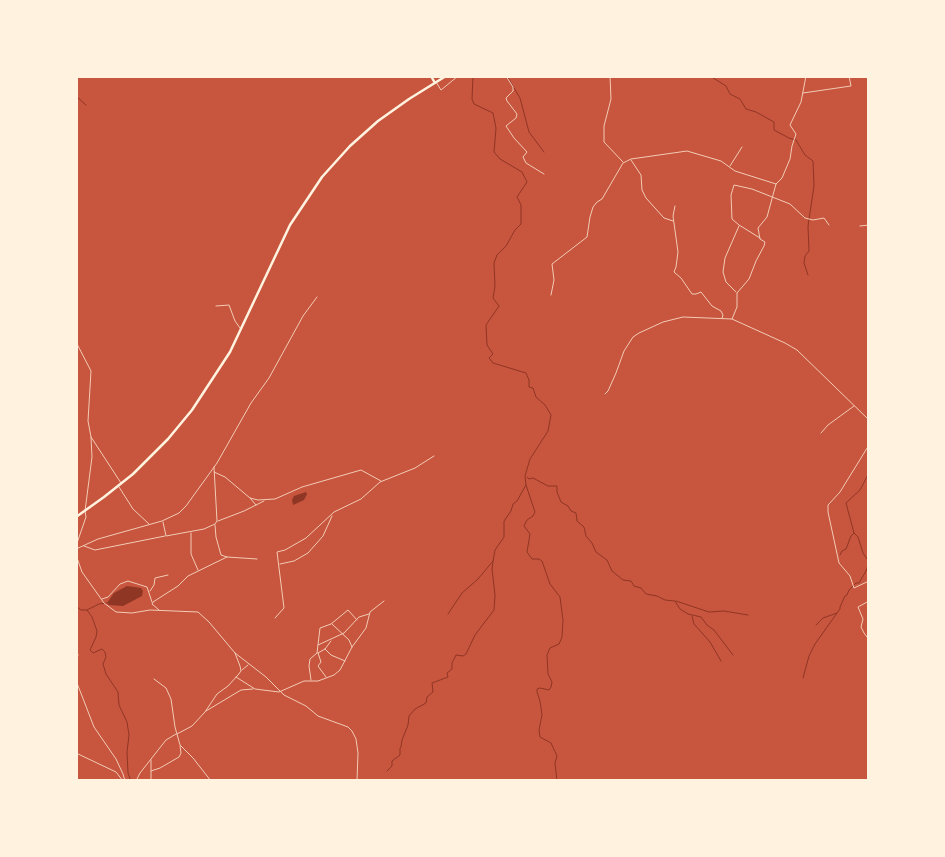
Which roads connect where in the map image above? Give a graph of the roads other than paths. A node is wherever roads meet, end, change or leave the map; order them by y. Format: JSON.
{"nodes":[{"id":1,"x":431,"y":76,"type":"edge"},
{"id":2,"x":446,"y":76,"type":"edge"},
{"id":3,"x":458,"y":76,"type":"edge"},
{"id":4,"x":506,"y":76,"type":"edge"},
{"id":5,"x":610,"y":76,"type":"edge"},
{"id":6,"x":806,"y":76,"type":"edge"},
{"id":7,"x":849,"y":76,"type":"edge"},
{"id":8,"x":436,"y":82,"type":"junction"},
{"id":9,"x":802,"y":93,"type":"junction"},
{"id":10,"x":742,"y":146,"type":"dead end"},
{"id":11,"x":631,"y":159,"type":"junction"},
{"id":12,"x":624,"y":163,"type":"junction"},
{"id":13,"x":729,"y":166,"type":"junction"},
{"id":14,"x":544,"y":174,"type":"dead end"},
{"id":15,"x":776,"y":184,"type":"junction"},
{"id":16,"x":772,"y":197,"type":"junction"},
{"id":17,"x":676,"y":206,"type":"dead end"},
{"id":18,"x":674,"y":221,"type":"junction"},
{"id":19,"x":829,"y":225,"type":"dead end"},
{"id":20,"x":869,"y":225,"type":"edge"},
{"id":21,"x":739,"y":226,"type":"junction"},
{"id":22,"x":860,"y":226,"type":"dead end"},
{"id":23,"x":760,"y":238,"type":"junction"},
{"id":24,"x":737,"y":293,"type":"junction"},
{"id":25,"x":550,"y":295,"type":"dead end"},
{"id":26,"x":317,"y":297,"type":"dead end"},
{"id":27,"x":216,"y":306,"type":"dead end"},
{"id":28,"x":722,"y":318,"type":"junction"},
{"id":29,"x":732,"y":319,"type":"junction"},
{"id":30,"x":242,"y":328,"type":"junction"},
{"id":31,"x":76,"y":342,"type":"edge"},
{"id":32,"x":604,"y":394,"type":"dead end"},
{"id":33,"x":855,"y":405,"type":"junction"},
{"id":34,"x":869,"y":420,"type":"edge"},
{"id":35,"x":821,"y":433,"type":"dead end"},
{"id":36,"x":91,"y":436,"type":"junction"},
{"id":37,"x":869,"y":445,"type":"edge"},
{"id":38,"x":434,"y":456,"type":"dead end"},
{"id":39,"x":214,"y":467,"type":"junction"},
{"id":40,"x":214,"y":472,"type":"junction"},
{"id":41,"x":382,"y":481,"type":"junction"},
{"id":42,"x":122,"y":483,"type":"junction"},
{"id":43,"x":118,"y":486,"type":"junction"},
{"id":44,"x":250,"y":498,"type":"junction"},
{"id":45,"x":266,"y":500,"type":"junction"},
{"id":46,"x":256,"y":505,"type":"junction"},
{"id":47,"x":85,"y":511,"type":"junction"},
{"id":48,"x":333,"y":514,"type":"junction"},
{"id":49,"x":76,"y":517,"type":"edge"},
{"id":50,"x":162,"y":521,"type":"junction"},
{"id":51,"x":217,"y":521,"type":"junction"},
{"id":52,"x":215,"y":524,"type":"junction"},
{"id":53,"x":149,"y":525,"type":"junction"},
{"id":54,"x":191,"y":532,"type":"junction"},
{"id":55,"x":166,"y":536,"type":"junction"},
{"id":56,"x":76,"y":546,"type":"edge"},
{"id":57,"x":83,"y":546,"type":"junction"},
{"id":58,"x":76,"y":550,"type":"edge"},
{"id":59,"x":76,"y":555,"type":"edge"},
{"id":60,"x":227,"y":557,"type":"junction"},
{"id":61,"x":257,"y":559,"type":"dead end"},
{"id":62,"x":279,"y":564,"type":"junction"},
{"id":63,"x":198,"y":571,"type":"junction"},
{"id":64,"x":168,"y":575,"type":"dead end"},
{"id":65,"x":869,"y":581,"type":"edge"},
{"id":66,"x":150,"y":592,"type":"junction"},
{"id":67,"x":101,"y":599,"type":"junction"},
{"id":68,"x":384,"y":601,"type":"dead end"},
{"id":69,"x":869,"y":601,"type":"edge"},
{"id":70,"x":152,"y":602,"type":"junction"},
{"id":71,"x":160,"y":611,"type":"junction"},
{"id":72,"x":369,"y":614,"type":"junction"},
{"id":73,"x":274,"y":618,"type":"dead end"},
{"id":74,"x":357,"y":620,"type":"junction"},
{"id":75,"x":331,"y":624,"type":"junction"},
{"id":76,"x":342,"y":634,"type":"junction"},
{"id":77,"x":869,"y":637,"type":"edge"},
{"id":78,"x":331,"y":640,"type":"junction"},
{"id":79,"x":318,"y":646,"type":"junction"},
{"id":80,"x":352,"y":647,"type":"junction"},
{"id":81,"x":325,"y":649,"type":"junction"},
{"id":82,"x":76,"y":652,"type":"edge"},
{"id":83,"x":235,"y":653,"type":"junction"},
{"id":84,"x":318,"y":653,"type":"junction"},
{"id":85,"x":345,"y":661,"type":"junction"},
{"id":86,"x":248,"y":664,"type":"junction"},
{"id":87,"x":76,"y":666,"type":"edge"},
{"id":88,"x":240,"y":671,"type":"junction"},
{"id":89,"x":76,"y":674,"type":"edge"},
{"id":90,"x":236,"y":677,"type":"junction"},
{"id":91,"x":154,"y":678,"type":"dead end"},
{"id":92,"x":326,"y":678,"type":"junction"},
{"id":93,"x":312,"y":681,"type":"junction"},
{"id":94,"x":255,"y":689,"type":"junction"},
{"id":95,"x":279,"y":692,"type":"junction"},
{"id":96,"x":205,"y":712,"type":"junction"},
{"id":97,"x":177,"y":734,"type":"junction"},
{"id":98,"x":180,"y":745,"type":"junction"},
{"id":99,"x":76,"y":753,"type":"edge"},
{"id":100,"x":151,"y":759,"type":"junction"},
{"id":101,"x":151,"y":771,"type":"junction"},
{"id":102,"x":124,"y":781,"type":"edge"},
{"id":103,"x":136,"y":781,"type":"edge"},
{"id":104,"x":151,"y":781,"type":"edge"},
{"id":105,"x":211,"y":781,"type":"edge"},
{"id":106,"x":357,"y":781,"type":"edge"}],
"edges":[{"from":1,"to":8,"type":"main road"},
{"from":2,"to":8,"type":"main road"},
{"from":3,"to":8,"type":"street"},
{"from":4,"to":14,"type":"street"},
{"from":5,"to":12,"type":"street"},
{"from":6,"to":9,"type":"street"},
{"from":7,"to":9,"type":"street"},
{"from":8,"to":30,"type":"main road"},
{"from":9,"to":15,"type":"street"},
{"from":10,"to":13,"type":"street"},
{"from":11,"to":12,"type":"street"},
{"from":11,"to":13,"type":"street"},
{"from":11,"to":18,"type":"street"},
{"from":12,"to":25,"type":"street"},
{"from":13,"to":15,"type":"street"},
{"from":15,"to":16,"type":"street"},
{"from":16,"to":19,"type":"street"},
{"from":16,"to":21,"type":"street"},
{"from":16,"to":23,"type":"street"},
{"from":17,"to":18,"type":"street"},
{"from":18,"to":28,"type":"street"},
{"from":20,"to":22,"type":"street"},
{"from":21,"to":23,"type":"street"},
{"from":21,"to":24,"type":"street"},
{"from":23,"to":24,"type":"street"},
{"from":24,"to":29,"type":"street"},
{"from":26,"to":39,"type":"street"},
{"from":27,"to":30,"type":"street"},
{"from":28,"to":29,"type":"street"},
{"from":28,"to":32,"type":"street"},
{"from":29,"to":33,"type":"street"},
{"from":30,"to":42,"type":"main road"},
{"from":31,"to":36,"type":"street"},
{"from":33,"to":34,"type":"street"},
{"from":33,"to":35,"type":"street"},
{"from":36,"to":42,"type":"street"},
{"from":36,"to":47,"type":"street"},
{"from":37,"to":65,"type":"street"},
{"from":38,"to":41,"type":"street"},
{"from":39,"to":40,"type":"street"},
{"from":39,"to":50,"type":"street"},
{"from":40,"to":44,"type":"street"},
{"from":40,"to":51,"type":"street"},
{"from":41,"to":45,"type":"street"},
{"from":41,"to":48,"type":"street"},
{"from":42,"to":43,"type":"main road"},
{"from":43,"to":47,"type":"main road"},
{"from":43,"to":53,"type":"street"},
{"from":44,"to":45,"type":"street"},
{"from":44,"to":46,"type":"street"},
{"from":45,"to":46,"type":"street"},
{"from":46,"to":51,"type":"street"},
{"from":47,"to":49,"type":"main road"},
{"from":47,"to":56,"type":"street"},
{"from":48,"to":62,"type":"street"},
{"from":48,"to":62,"type":"street"},
{"from":50,"to":53,"type":"street"},
{"from":50,"to":55,"type":"street"},
{"from":51,"to":52,"type":"street"},
{"from":52,"to":54,"type":"street"},
{"from":52,"to":60,"type":"street"},
{"from":53,"to":57,"type":"street"},
{"from":54,"to":55,"type":"street"},
{"from":54,"to":63,"type":"street"},
{"from":55,"to":57,"type":"street"},
{"from":57,"to":58,"type":"street"},
{"from":59,"to":67,"type":"street"},
{"from":60,"to":61,"type":"street"},
{"from":60,"to":63,"type":"street"},
{"from":62,"to":73,"type":"street"},
{"from":63,"to":70,"type":"street"},
{"from":64,"to":66,"type":"street"},
{"from":66,"to":67,"type":"street"},
{"from":66,"to":70,"type":"street"},
{"from":67,"to":71,"type":"street"},
{"from":68,"to":72,"type":"street"},
{"from":69,"to":77,"type":"street"},
{"from":70,"to":71,"type":"street"},
{"from":71,"to":83,"type":"street"},
{"from":72,"to":74,"type":"street"},
{"from":72,"to":80,"type":"street"},
{"from":74,"to":75,"type":"street"},
{"from":74,"to":76,"type":"street"},
{"from":75,"to":76,"type":"street"},
{"from":75,"to":79,"type":"street"},
{"from":76,"to":78,"type":"street"},
{"from":76,"to":80,"type":"street"},
{"from":78,"to":79,"type":"street"},
{"from":78,"to":81,"type":"street"},
{"from":79,"to":84,"type":"street"},
{"from":80,"to":85,"type":"street"},
{"from":81,"to":84,"type":"street"},
{"from":81,"to":85,"type":"street"},
{"from":82,"to":87,"type":"street"},
{"from":83,"to":86,"type":"street"},
{"from":83,"to":88,"type":"street"},
{"from":84,"to":92,"type":"street"},
{"from":84,"to":93,"type":"street"},
{"from":85,"to":92,"type":"street"},
{"from":86,"to":88,"type":"street"},
{"from":86,"to":95,"type":"street"},
{"from":88,"to":90,"type":"street"},
{"from":89,"to":102,"type":"street"},
{"from":90,"to":94,"type":"street"},
{"from":90,"to":96,"type":"street"},
{"from":91,"to":97,"type":"street"},
{"from":92,"to":93,"type":"street"},
{"from":93,"to":95,"type":"street"},
{"from":94,"to":95,"type":"street"},
{"from":94,"to":96,"type":"street"},
{"from":95,"to":106,"type":"street"},
{"from":96,"to":97,"type":"street"},
{"from":97,"to":98,"type":"street"},
{"from":97,"to":100,"type":"street"},
{"from":98,"to":101,"type":"street"},
{"from":98,"to":105,"type":"street"},
{"from":99,"to":102,"type":"street"},
{"from":100,"to":101,"type":"street"},
{"from":100,"to":103,"type":"street"},
{"from":101,"to":104,"type":"street"}]}
